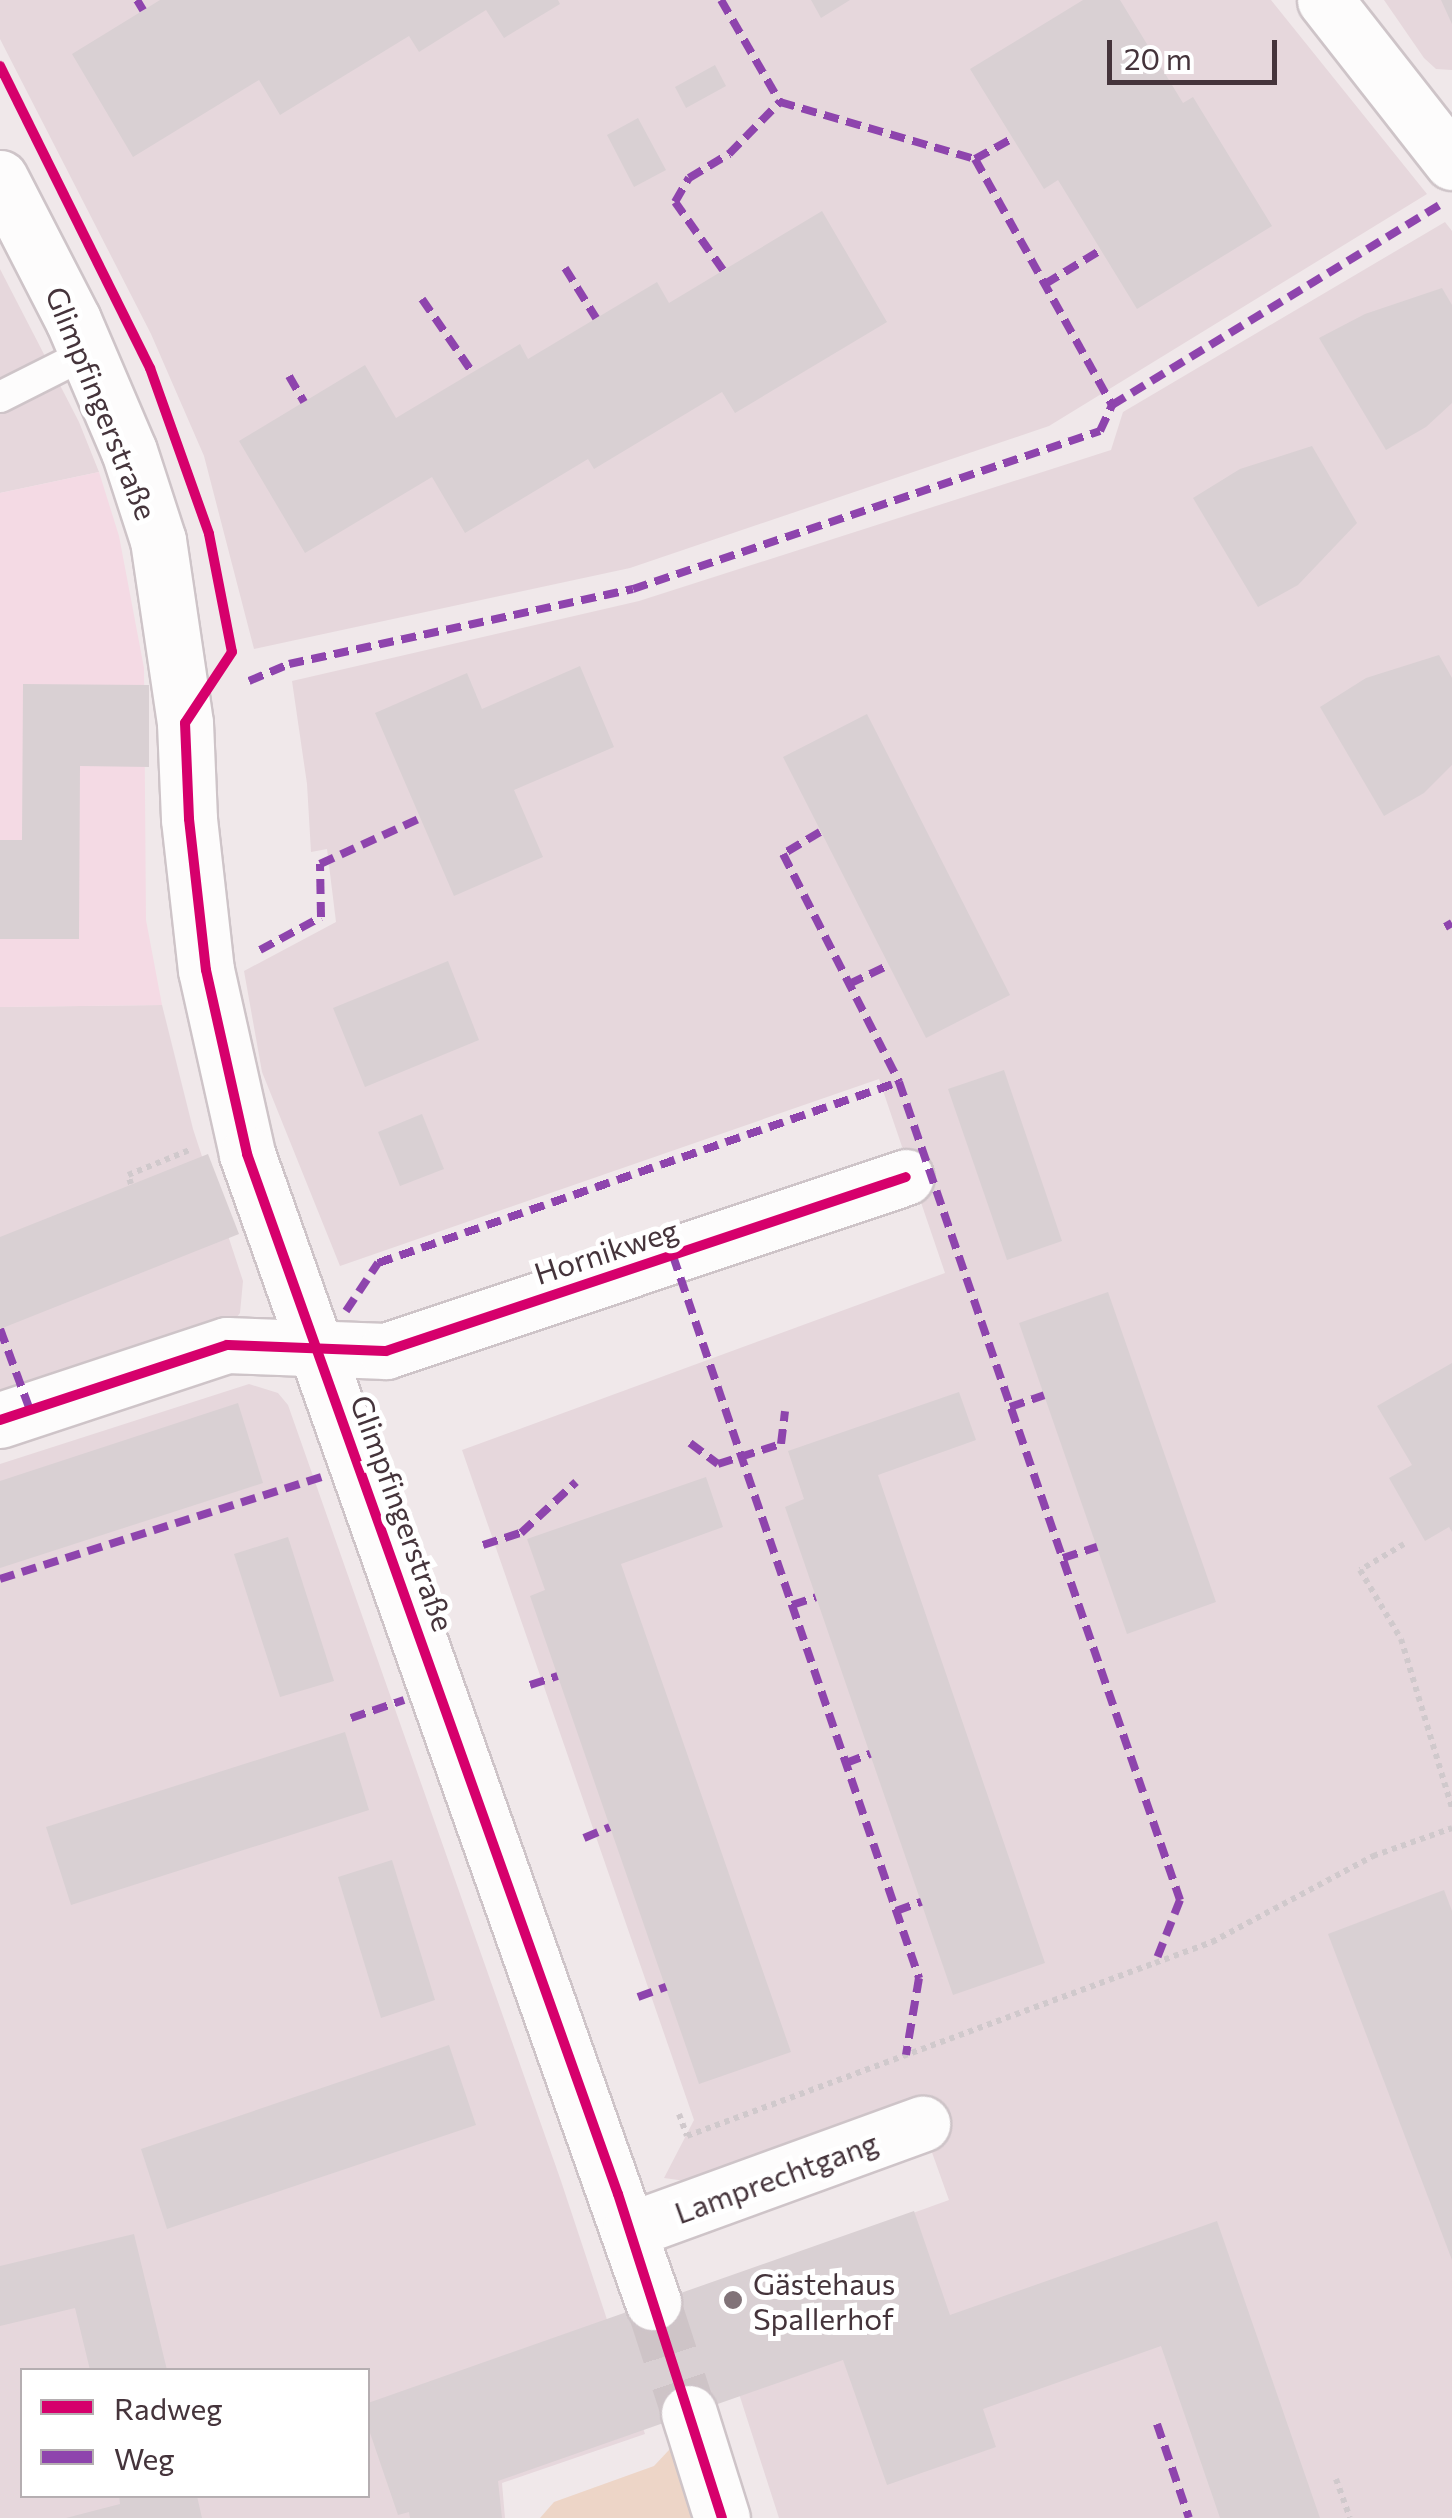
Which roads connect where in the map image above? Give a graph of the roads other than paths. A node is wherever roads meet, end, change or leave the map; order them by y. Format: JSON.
{"nodes":[{"id":1,"x":1325,"y":0,"type":"edge"},
{"id":2,"x":1436,"y":111,"type":"edge"},
{"id":3,"x":1452,"y":162,"type":"edge"},
{"id":4,"x":0,"y":178,"type":"edge"},
{"id":5,"x":87,"y":353,"type":"junction"},
{"id":6,"x":0,"y":397,"type":"edge"},
{"id":7,"x":906,"y":1177,"type":"dead end"},
{"id":8,"x":318,"y":1348,"type":"junction"},
{"id":9,"x":0,"y":1420,"type":"edge"},
{"id":10,"x":922,"y":2124,"type":"dead end"},
{"id":11,"x":630,"y":2230,"type":"junction"},
{"id":12,"x":653,"y":2302,"type":"tunnel mouth"},
{"id":13,"x":689,"y":2413,"type":"tunnel mouth"},
{"id":14,"x":722,"y":2518,"type":"edge"}],
"edges":[{"from":1,"to":2,"type":"street"},
{"from":2,"to":3,"type":"street"},
{"from":4,"to":5,"type":"street","name":"Glimpfingerstraße"},
{"from":5,"to":6,"type":"lane"},
{"from":5,"to":8,"type":"street","name":"Glimpfingerstraße"},
{"from":7,"to":8,"type":"street","name":"Hornikweg"},
{"from":8,"to":9,"type":"street","name":"Hornikweg"},
{"from":8,"to":11,"type":"street","name":"Glimpfingerstraße"},
{"from":10,"to":11,"type":"street","name":"Lamprechtgang"},
{"from":11,"to":12,"type":"street","name":"Glimpfingerstraße"},
{"from":13,"to":14,"type":"street"}]}
